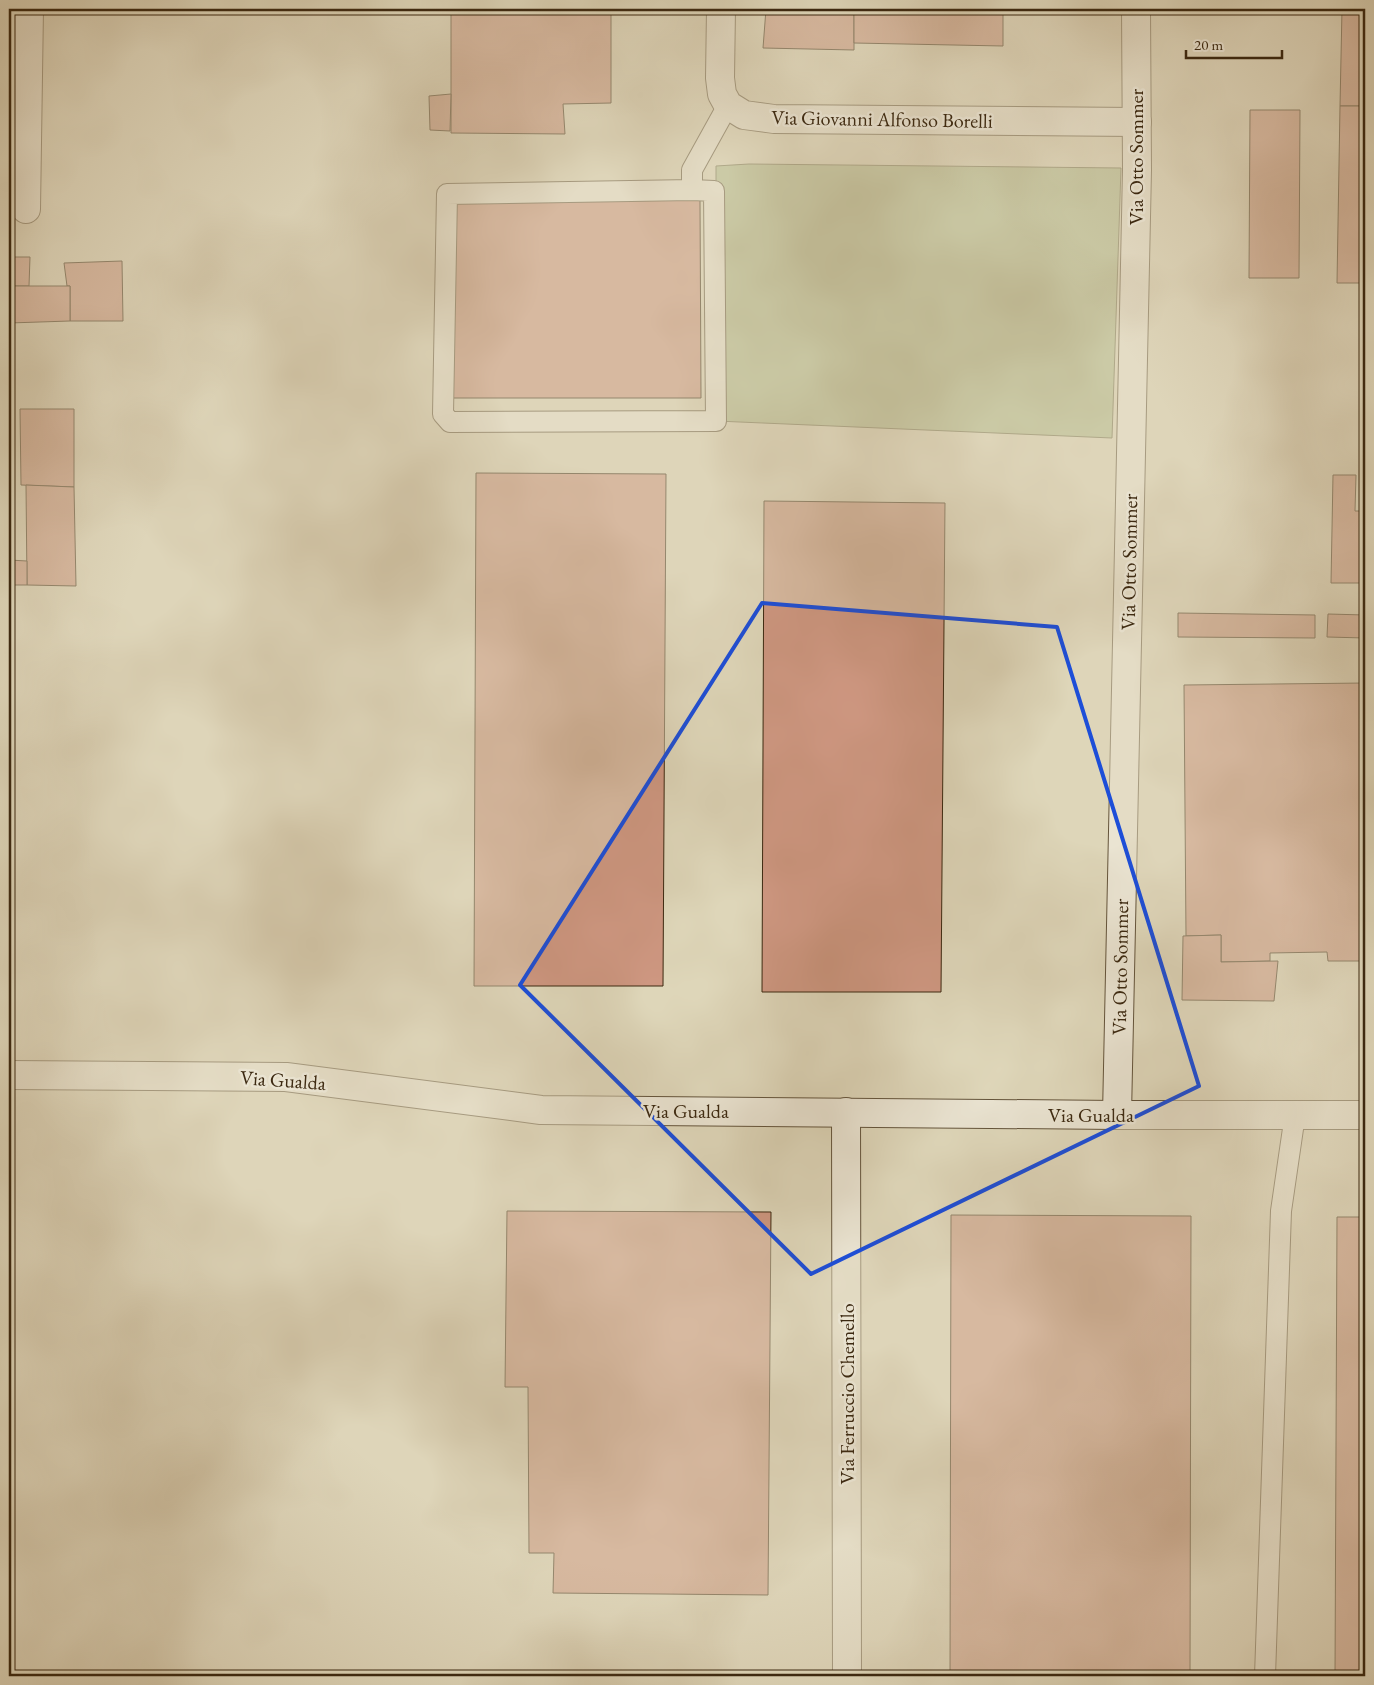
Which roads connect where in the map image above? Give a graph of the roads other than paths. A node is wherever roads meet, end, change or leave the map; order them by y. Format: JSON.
{"nodes":[{"id":1,"x":29,"y":9,"type":"edge"},
{"id":2,"x":720,"y":9,"type":"edge"},
{"id":3,"x":1136,"y":9,"type":"edge"},
{"id":4,"x":728,"y":105,"type":"junction"},
{"id":5,"x":1137,"y":122,"type":"junction"},
{"id":6,"x":692,"y":190,"type":"junction"},
{"id":7,"x":26,"y":209,"type":"dead end"},
{"id":8,"x":9,"y":1076,"type":"edge"},
{"id":9,"x":846,"y":1112,"type":"junction"},
{"id":10,"x":1117,"y":1115,"type":"junction"},
{"id":11,"x":1295,"y":1115,"type":"junction"},
{"id":12,"x":1365,"y":1115,"type":"edge"},
{"id":13,"x":847,"y":1676,"type":"edge"},
{"id":14,"x":1265,"y":1676,"type":"edge"}],
"edges":[{"from":1,"to":7,"type":"street"},
{"from":2,"to":4,"type":"street"},
{"from":3,"to":5,"type":"street","name":"Via Otto Sommer"},
{"from":4,"to":5,"type":"street","name":"Via Giovanni Alfonso Borelli"},
{"from":4,"to":6,"type":"lane"},
{"from":5,"to":10,"type":"street","name":"Via Otto Sommer"},
{"from":6,"to":6,"type":"lane"},
{"from":8,"to":9,"type":"street","name":"Via Gualda"},
{"from":9,"to":10,"type":"street","name":"Via Gualda"},
{"from":9,"to":13,"type":"street","name":"Via Ferruccio Chemello"},
{"from":10,"to":11,"type":"street","name":"Via Gualda"},
{"from":11,"to":12,"type":"street","name":"Via Gualda"},
{"from":11,"to":14,"type":"lane"}]}
